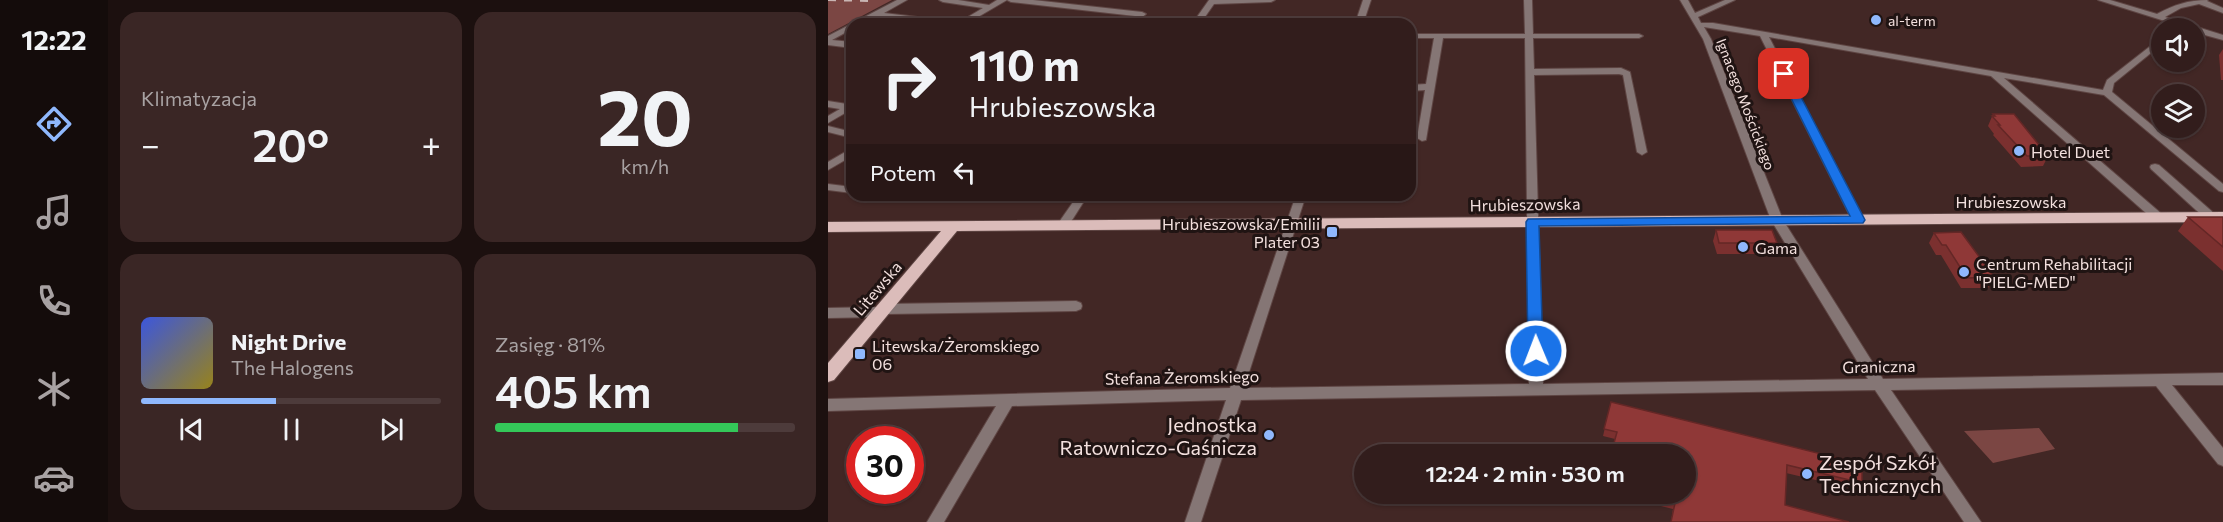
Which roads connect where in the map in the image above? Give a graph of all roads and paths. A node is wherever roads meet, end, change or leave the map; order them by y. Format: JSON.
{"nodes":[{"id":1,"x":903,"y":0,"type":"edge"},
{"id":2,"x":943,"y":0,"type":"edge"},
{"id":3,"x":1003,"y":0,"type":"edge"},
{"id":4,"x":1011,"y":0,"type":"edge"},
{"id":5,"x":1271,"y":0,"type":"edge"},
{"id":6,"x":1367,"y":0,"type":"edge"},
{"id":7,"x":1528,"y":0,"type":"edge"},
{"id":8,"x":1684,"y":0,"type":"edge"},
{"id":9,"x":1731,"y":0,"type":"edge"},
{"id":10,"x":1211,"y":1,"type":"edge"},
{"id":11,"x":2109,"y":1,"type":"edge"},
{"id":12,"x":2201,"y":1,"type":"edge"},
{"id":13,"x":990,"y":6,"type":"junction"},
{"id":14,"x":2223,"y":11,"type":"edge"},
{"id":15,"x":874,"y":14,"type":"junction"},
{"id":16,"x":2158,"y":17,"type":"joint"},
{"id":17,"x":867,"y":18,"type":"edge"},
{"id":18,"x":909,"y":18,"type":"edge"},
{"id":19,"x":970,"y":18,"type":"edge"},
{"id":20,"x":1137,"y":18,"type":"edge"},
{"id":21,"x":1200,"y":18,"type":"edge"},
{"id":22,"x":1361,"y":18,"type":"edge"},
{"id":23,"x":1696,"y":20,"type":"junction"},
{"id":24,"x":846,"y":30,"type":"edge"},
{"id":25,"x":2205,"y":32,"type":"edge"},
{"id":26,"x":1763,"y":34,"type":"junction"},
{"id":27,"x":1416,"y":36,"type":"edge"},
{"id":28,"x":1439,"y":36,"type":"junction"},
{"id":29,"x":1528,"y":36,"type":"junction"},
{"id":30,"x":1639,"y":36,"type":"dead end"},
{"id":31,"x":2223,"y":38,"type":"edge"},
{"id":32,"x":828,"y":41,"type":"edge"},
{"id":33,"x":846,"y":44,"type":"edge"},
{"id":34,"x":2151,"y":48,"type":"edge"},
{"id":35,"x":1529,"y":72,"type":"junction"},
{"id":36,"x":1994,"y":74,"type":"junction"},
{"id":37,"x":1430,"y":87,"type":"junction"},
{"id":38,"x":1416,"y":88,"type":"edge"},
{"id":39,"x":2107,"y":93,"type":"junction"},
{"id":40,"x":828,"y":104,"type":"edge"},
{"id":41,"x":846,"y":106,"type":"edge"},
{"id":42,"x":846,"y":109,"type":"edge"},
{"id":43,"x":828,"y":120,"type":"edge"},
{"id":44,"x":828,"y":129,"type":"edge"},
{"id":45,"x":846,"y":134,"type":"edge"},
{"id":46,"x":1422,"y":138,"type":"dead end"},
{"id":47,"x":1642,"y":152,"type":"dead end"},
{"id":48,"x":846,"y":154,"type":"edge"},
{"id":49,"x":828,"y":167,"type":"edge"},
{"id":50,"x":2154,"y":167,"type":"dead end"},
{"id":51,"x":828,"y":187,"type":"edge"},
{"id":52,"x":846,"y":189,"type":"edge"},
{"id":53,"x":2223,"y":189,"type":"edge"},
{"id":54,"x":1079,"y":201,"type":"edge"},
{"id":55,"x":1299,"y":201,"type":"edge"},
{"id":56,"x":2159,"y":218,"type":"junction"},
{"id":57,"x":2218,"y":218,"type":"edge"},
{"id":58,"x":1777,"y":220,"type":"junction"},
{"id":59,"x":1858,"y":220,"type":"junction"},
{"id":60,"x":1533,"y":222,"type":"junction"},
{"id":61,"x":1291,"y":224,"type":"junction"},
{"id":62,"x":954,"y":225,"type":"junction"},
{"id":63,"x":1063,"y":225,"type":"junction"},
{"id":64,"x":828,"y":227,"type":"edge"},
{"id":65,"x":1076,"y":306,"type":"dead end"},
{"id":66,"x":881,"y":310,"type":"junction"},
{"id":67,"x":828,"y":313,"type":"edge"},
{"id":68,"x":828,"y":375,"type":"edge"},
{"id":69,"x":2223,"y":379,"type":"edge"},
{"id":70,"x":2160,"y":380,"type":"junction"},
{"id":71,"x":1878,"y":383,"type":"junction"},
{"id":72,"x":1536,"y":390,"type":"junction"},
{"id":73,"x":1235,"y":394,"type":"junction"},
{"id":74,"x":1008,"y":399,"type":"junction"},
{"id":75,"x":828,"y":405,"type":"edge"},
{"id":76,"x":2223,"y":459,"type":"edge"},
{"id":77,"x":934,"y":522,"type":"edge"},
{"id":78,"x":1193,"y":522,"type":"edge"},
{"id":79,"x":1973,"y":522,"type":"edge"}],
"edges":[{"from":1,"to":15,"type":"street"},
{"from":2,"to":13,"type":"street"},
{"from":3,"to":13,"type":"street"},
{"from":4,"to":20,"type":"street"},
{"from":5,"to":10,"type":"street"},
{"from":6,"to":22,"type":"street"},
{"from":7,"to":29,"type":"street"},
{"from":8,"to":23,"type":"street","name":"Ignacego Mościckiego"},
{"from":9,"to":23,"type":"street"},
{"from":10,"to":21,"type":"street"},
{"from":11,"to":16,"type":"street"},
{"from":12,"to":14,"type":"street"},
{"from":12,"to":16,"type":"street"},
{"from":13,"to":19,"type":"street"},
{"from":15,"to":17,"type":"street"},
{"from":15,"to":18,"type":"street"},
{"from":23,"to":26,"type":"street"},
{"from":23,"to":58,"type":"street","name":"Ignacego Mościckiego"},
{"from":24,"to":32,"type":"street"},
{"from":25,"to":31,"type":"street"},
{"from":26,"to":36,"type":"street"},
{"from":26,"to":59,"type":"street"},
{"from":27,"to":28,"type":"street"},
{"from":28,"to":29,"type":"street"},
{"from":28,"to":37,"type":"street"},
{"from":29,"to":30,"type":"street"},
{"from":29,"to":35,"type":"street"},
{"from":32,"to":33,"type":"street"},
{"from":34,"to":39,"type":"street"},
{"from":35,"to":47,"type":"street"},
{"from":35,"to":60,"type":"street"},
{"from":36,"to":39,"type":"street"},
{"from":36,"to":56,"type":"street"},
{"from":37,"to":38,"type":"street"},
{"from":37,"to":46,"type":"street"},
{"from":39,"to":53,"type":"street"},
{"from":40,"to":41,"type":"street"},
{"from":42,"to":43,"type":"street"},
{"from":44,"to":45,"type":"street"},
{"from":48,"to":49,"type":"street"},
{"from":50,"to":57,"type":"street"},
{"from":51,"to":52,"type":"street"},
{"from":54,"to":63,"type":"street"},
{"from":55,"to":61,"type":"street"},
{"from":56,"to":57,"type":"main road","name":"Hrubieszowska"},
{"from":56,"to":59,"type":"main road","name":"Hrubieszowska"},
{"from":58,"to":59,"type":"main road","name":"Hrubieszowska"},
{"from":58,"to":60,"type":"main road","name":"Hrubieszowska"},
{"from":58,"to":71,"type":"street","name":"Ignacego Mościckiego"},
{"from":60,"to":61,"type":"main road","name":"Hrubieszowska"},
{"from":60,"to":72,"type":"street"},
{"from":61,"to":63,"type":"main road","name":"Hrubieszowska"},
{"from":61,"to":73,"type":"street"},
{"from":62,"to":63,"type":"main road","name":"Hrubieszowska"},
{"from":62,"to":64,"type":"main road","name":"Hrubieszowska"},
{"from":62,"to":66,"type":"main road","name":"Litewska"},
{"from":65,"to":66,"type":"street"},
{"from":66,"to":67,"type":"street"},
{"from":66,"to":68,"type":"main road","name":"Litewska"},
{"from":69,"to":70,"type":"street","name":"Graniczna"},
{"from":70,"to":71,"type":"street","name":"Graniczna"},
{"from":70,"to":76,"type":"street"},
{"from":71,"to":72,"type":"street","name":"Graniczna"},
{"from":71,"to":79,"type":"street","name":"Ignacego Mościckiego"},
{"from":72,"to":73,"type":"street","name":"Stefana Żeromskiego"},
{"from":73,"to":74,"type":"street","name":"Stefana Żeromskiego"},
{"from":73,"to":78,"type":"street"},
{"from":74,"to":75,"type":"street","name":"Stefana Żeromskiego"},
{"from":74,"to":77,"type":"street"}]}
